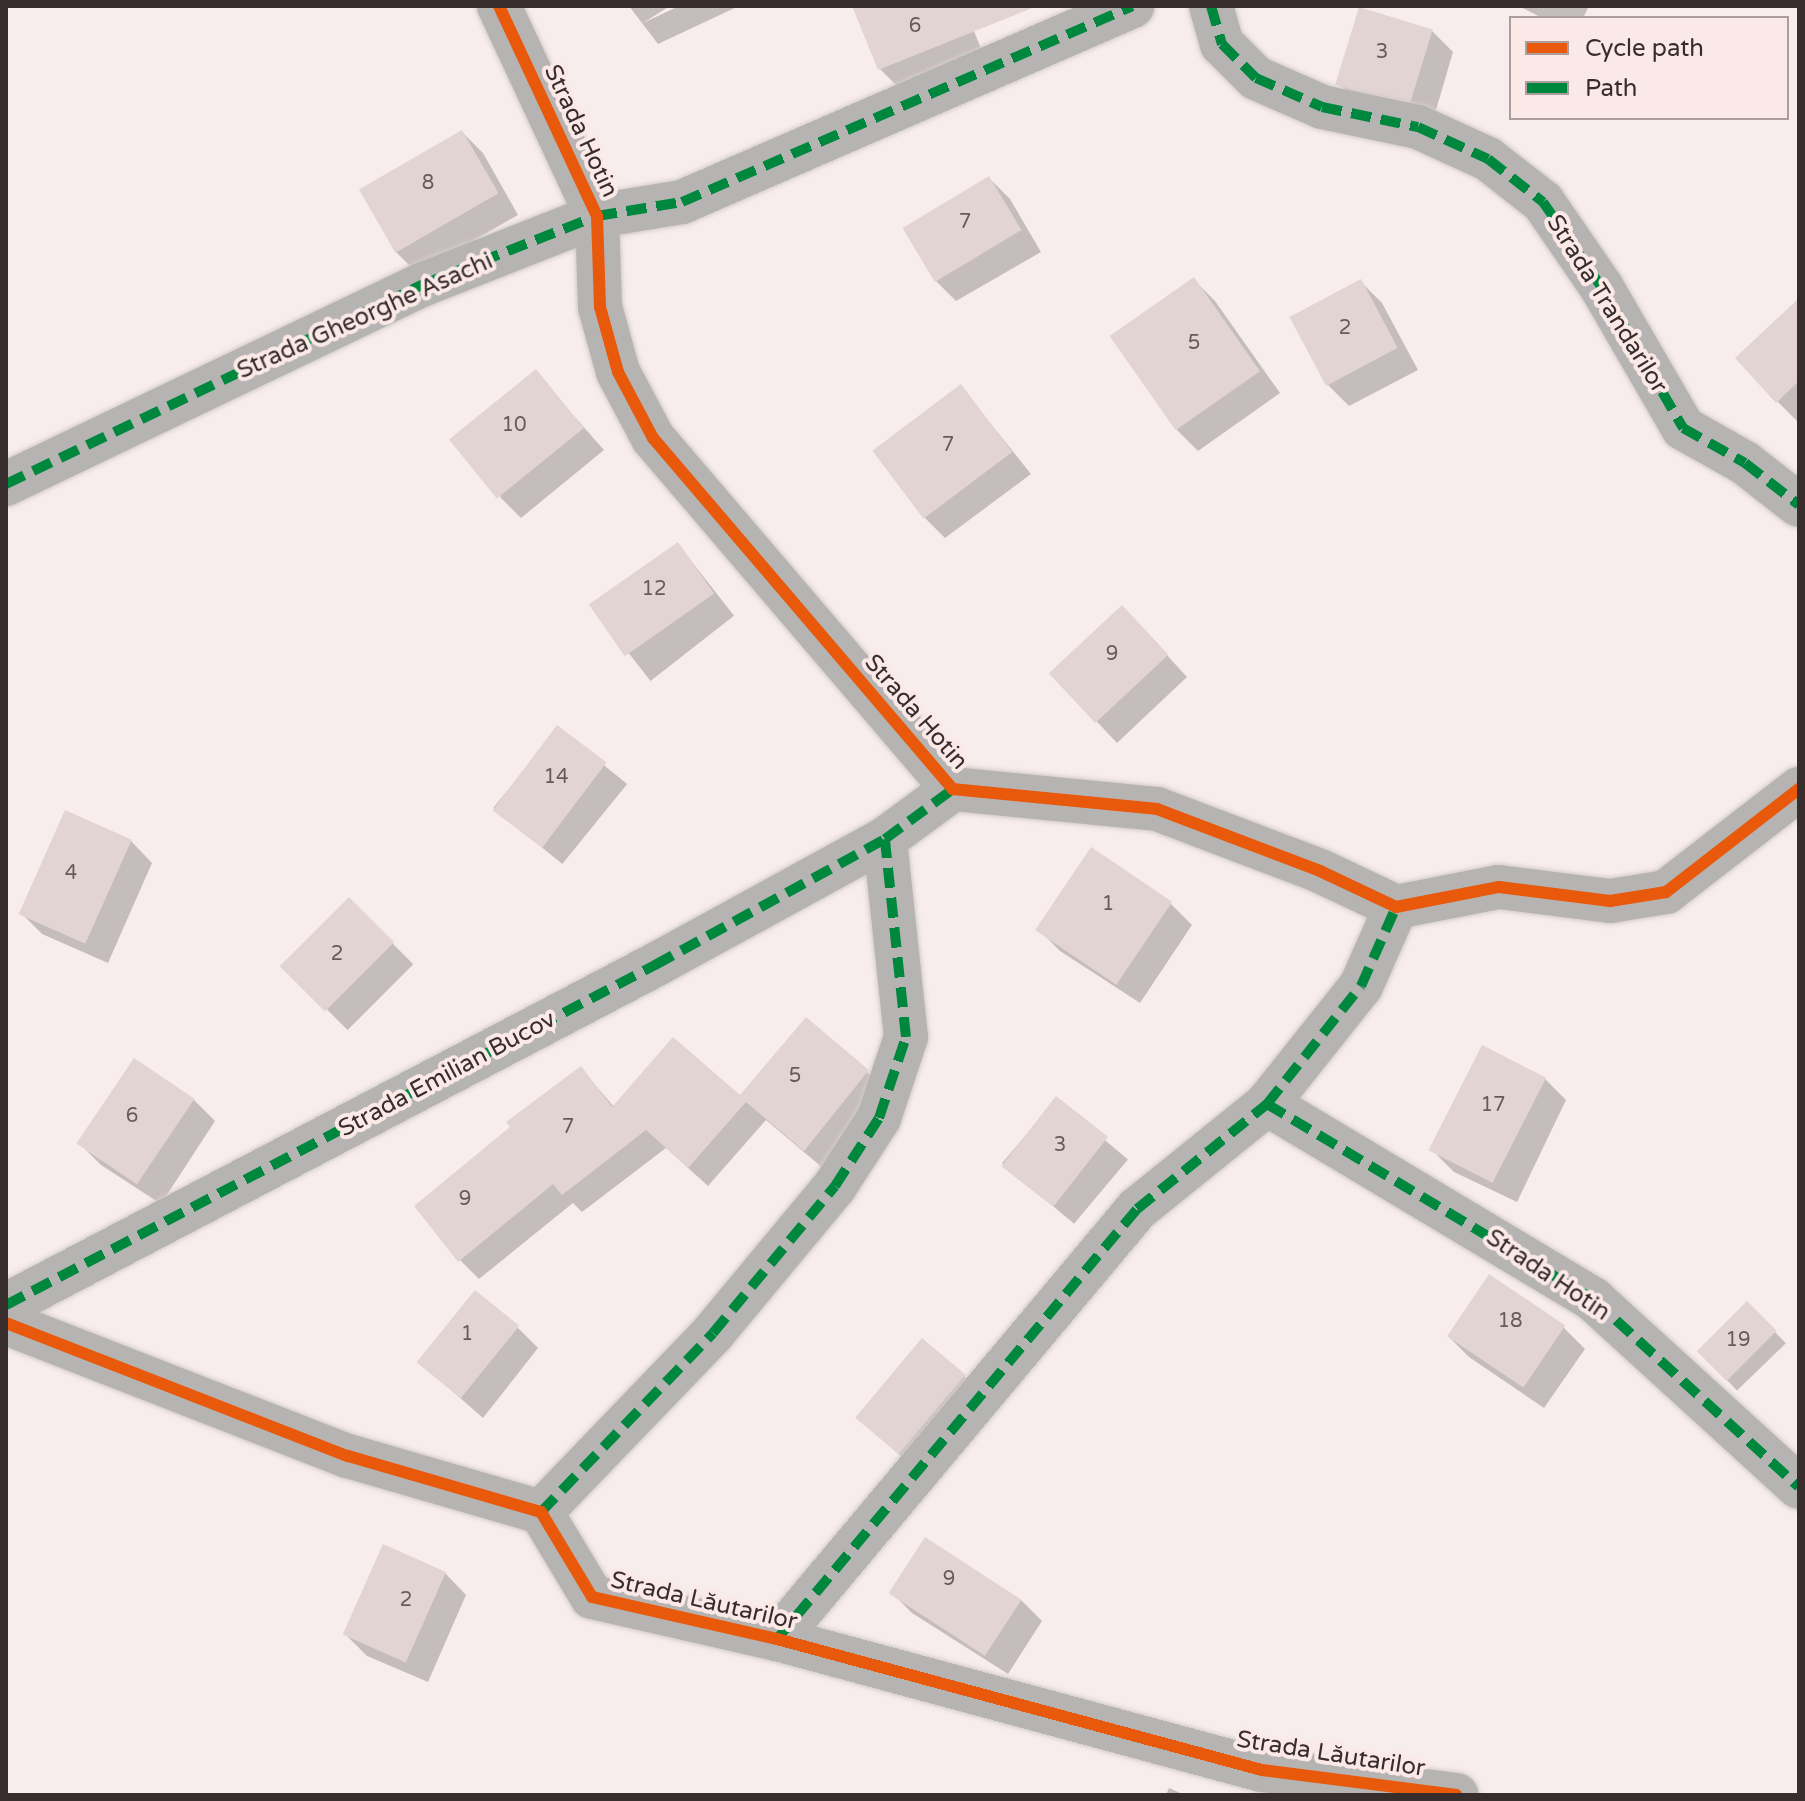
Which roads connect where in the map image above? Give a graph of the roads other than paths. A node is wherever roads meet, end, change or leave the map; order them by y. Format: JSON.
{"nodes":[{"id":1,"x":499,"y":6,"type":"edge"},
{"id":2,"x":1132,"y":6,"type":"edge"},
{"id":3,"x":1211,"y":6,"type":"edge"},
{"id":4,"x":597,"y":216,"type":"junction"},
{"id":5,"x":6,"y":484,"type":"edge"},
{"id":6,"x":1799,"y":505,"type":"edge"},
{"id":7,"x":953,"y":789,"type":"junction"},
{"id":8,"x":1799,"y":789,"type":"edge"},
{"id":9,"x":885,"y":839,"type":"junction"},
{"id":10,"x":1396,"y":907,"type":"junction"},
{"id":11,"x":1267,"y":1104,"type":"junction"},
{"id":12,"x":6,"y":1305,"type":"edge"},
{"id":13,"x":6,"y":1323,"type":"edge"},
{"id":14,"x":1799,"y":1487,"type":"edge"},
{"id":15,"x":541,"y":1512,"type":"junction"},
{"id":16,"x":777,"y":1639,"type":"junction"},
{"id":17,"x":1456,"y":1795,"type":"edge"}],
"edges":[{"from":1,"to":4,"type":"street","name":"Strada Hotin"},
{"from":2,"to":4,"type":"street","name":"Strada Gheorghe Asachi"},
{"from":3,"to":6,"type":"street","name":"Strada Trandarilor"},
{"from":4,"to":5,"type":"street","name":"Strada Gheorghe Asachi"},
{"from":4,"to":7,"type":"street","name":"Strada Hotin"},
{"from":7,"to":9,"type":"street","name":"Strada Emilian Bucov"},
{"from":7,"to":10,"type":"street","name":"Strada Hotin"},
{"from":8,"to":10,"type":"street"},
{"from":9,"to":12,"type":"street","name":"Strada Emilian Bucov"},
{"from":9,"to":15,"type":"street"},
{"from":10,"to":11,"type":"street"},
{"from":11,"to":14,"type":"street","name":"Strada Hotin"},
{"from":11,"to":16,"type":"street"},
{"from":13,"to":15,"type":"street"},
{"from":15,"to":16,"type":"street","name":"Strada Lăutarilor"},
{"from":16,"to":17,"type":"street","name":"Strada Lăutarilor"}]}
